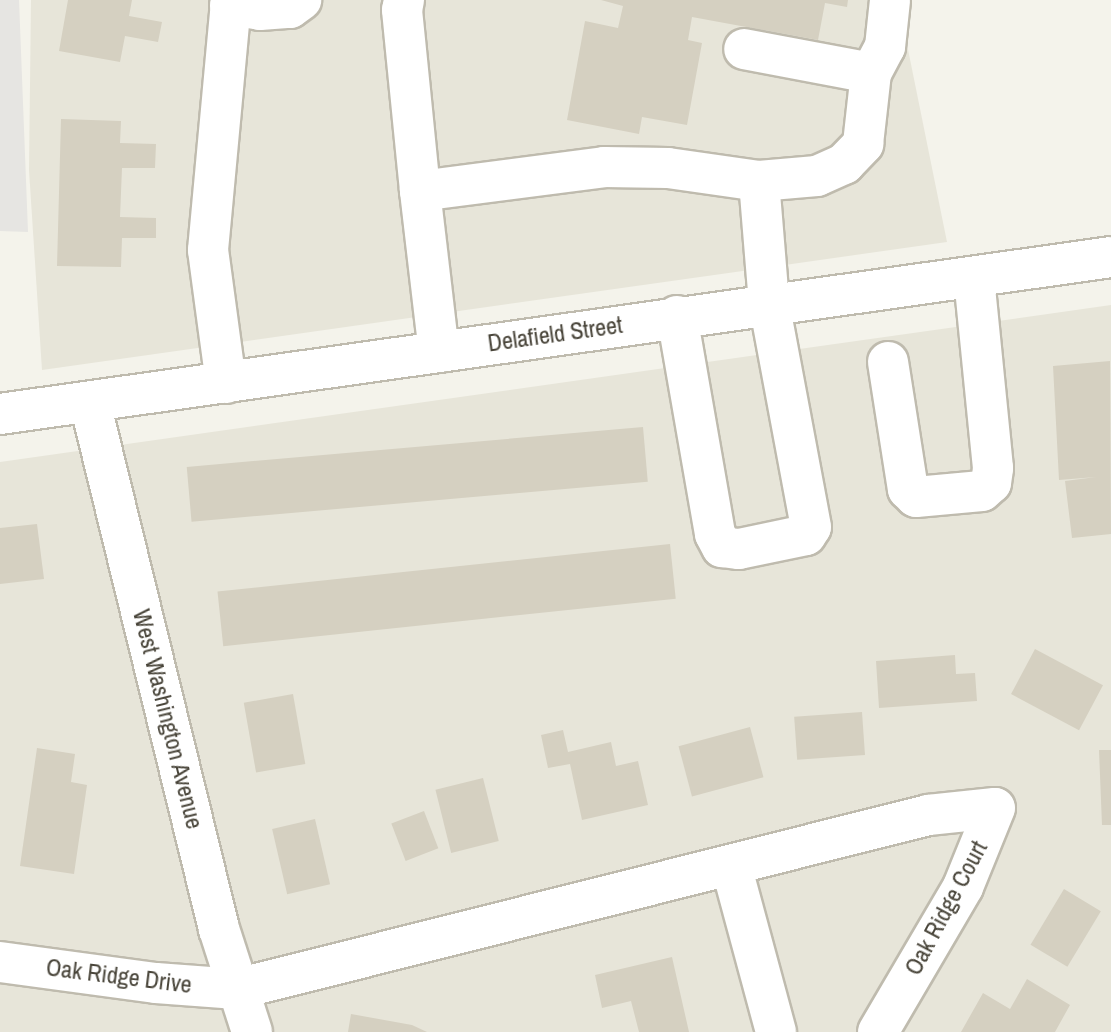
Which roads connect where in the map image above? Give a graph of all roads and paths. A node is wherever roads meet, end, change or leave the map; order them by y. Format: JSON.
{"nodes":[{"id":1,"x":301,"y":0,"type":"edge"},
{"id":2,"x":404,"y":0,"type":"edge"},
{"id":3,"x":890,"y":0,"type":"edge"},
{"id":4,"x":230,"y":2,"type":"edge"},
{"id":5,"x":744,"y":49,"type":"dead end"},
{"id":6,"x":871,"y":73,"type":"junction"},
{"id":7,"x":759,"y":181,"type":"junction"},
{"id":8,"x":420,"y":191,"type":"junction"},
{"id":9,"x":1111,"y":257,"type":"edge"},
{"id":10,"x":974,"y":279,"type":"junction"},
{"id":11,"x":769,"y":303,"type":"junction"},
{"id":12,"x":677,"y":316,"type":"junction"},
{"id":13,"x":439,"y":352,"type":"junction"},
{"id":14,"x":888,"y":362,"type":"dead end"},
{"id":15,"x":226,"y":383,"type":"junction"},
{"id":16,"x":90,"y":403,"type":"junction"},
{"id":17,"x":0,"y":414,"type":"edge"},
{"id":18,"x":731,"y":865,"type":"junction"},
{"id":19,"x":0,"y":962,"type":"edge"},
{"id":20,"x":237,"y":989,"type":"junction"},
{"id":21,"x":252,"y":1032,"type":"edge"},
{"id":22,"x":776,"y":1032,"type":"edge"},
{"id":23,"x":878,"y":1032,"type":"edge"}],
"edges":[{"from":1,"to":4,"type":"street"},
{"from":2,"to":8,"type":"street"},
{"from":3,"to":6,"type":"street"},
{"from":4,"to":15,"type":"street"},
{"from":5,"to":6,"type":"street"},
{"from":6,"to":7,"type":"street"},
{"from":7,"to":8,"type":"street"},
{"from":7,"to":11,"type":"street"},
{"from":8,"to":13,"type":"street"},
{"from":9,"to":10,"type":"street","name":"Delafield Street"},
{"from":10,"to":11,"type":"street","name":"Delafield Street"},
{"from":10,"to":14,"type":"street"},
{"from":11,"to":12,"type":"street","name":"Delafield Street"},
{"from":11,"to":12,"type":"street"},
{"from":12,"to":13,"type":"street","name":"Delafield Street"},
{"from":13,"to":15,"type":"street","name":"Delafield Street"},
{"from":15,"to":16,"type":"street","name":"Delafield Street"},
{"from":16,"to":17,"type":"street","name":"Delafield Street"},
{"from":16,"to":20,"type":"street","name":"West Washington Avenue"},
{"from":18,"to":20,"type":"street","name":"Oak Ridge Court"},
{"from":18,"to":22,"type":"street"},
{"from":18,"to":23,"type":"street","name":"Oak Ridge Court"},
{"from":19,"to":20,"type":"street","name":"Oak Ridge Drive"},
{"from":20,"to":21,"type":"street","name":"West Washington Avenue"}]}
